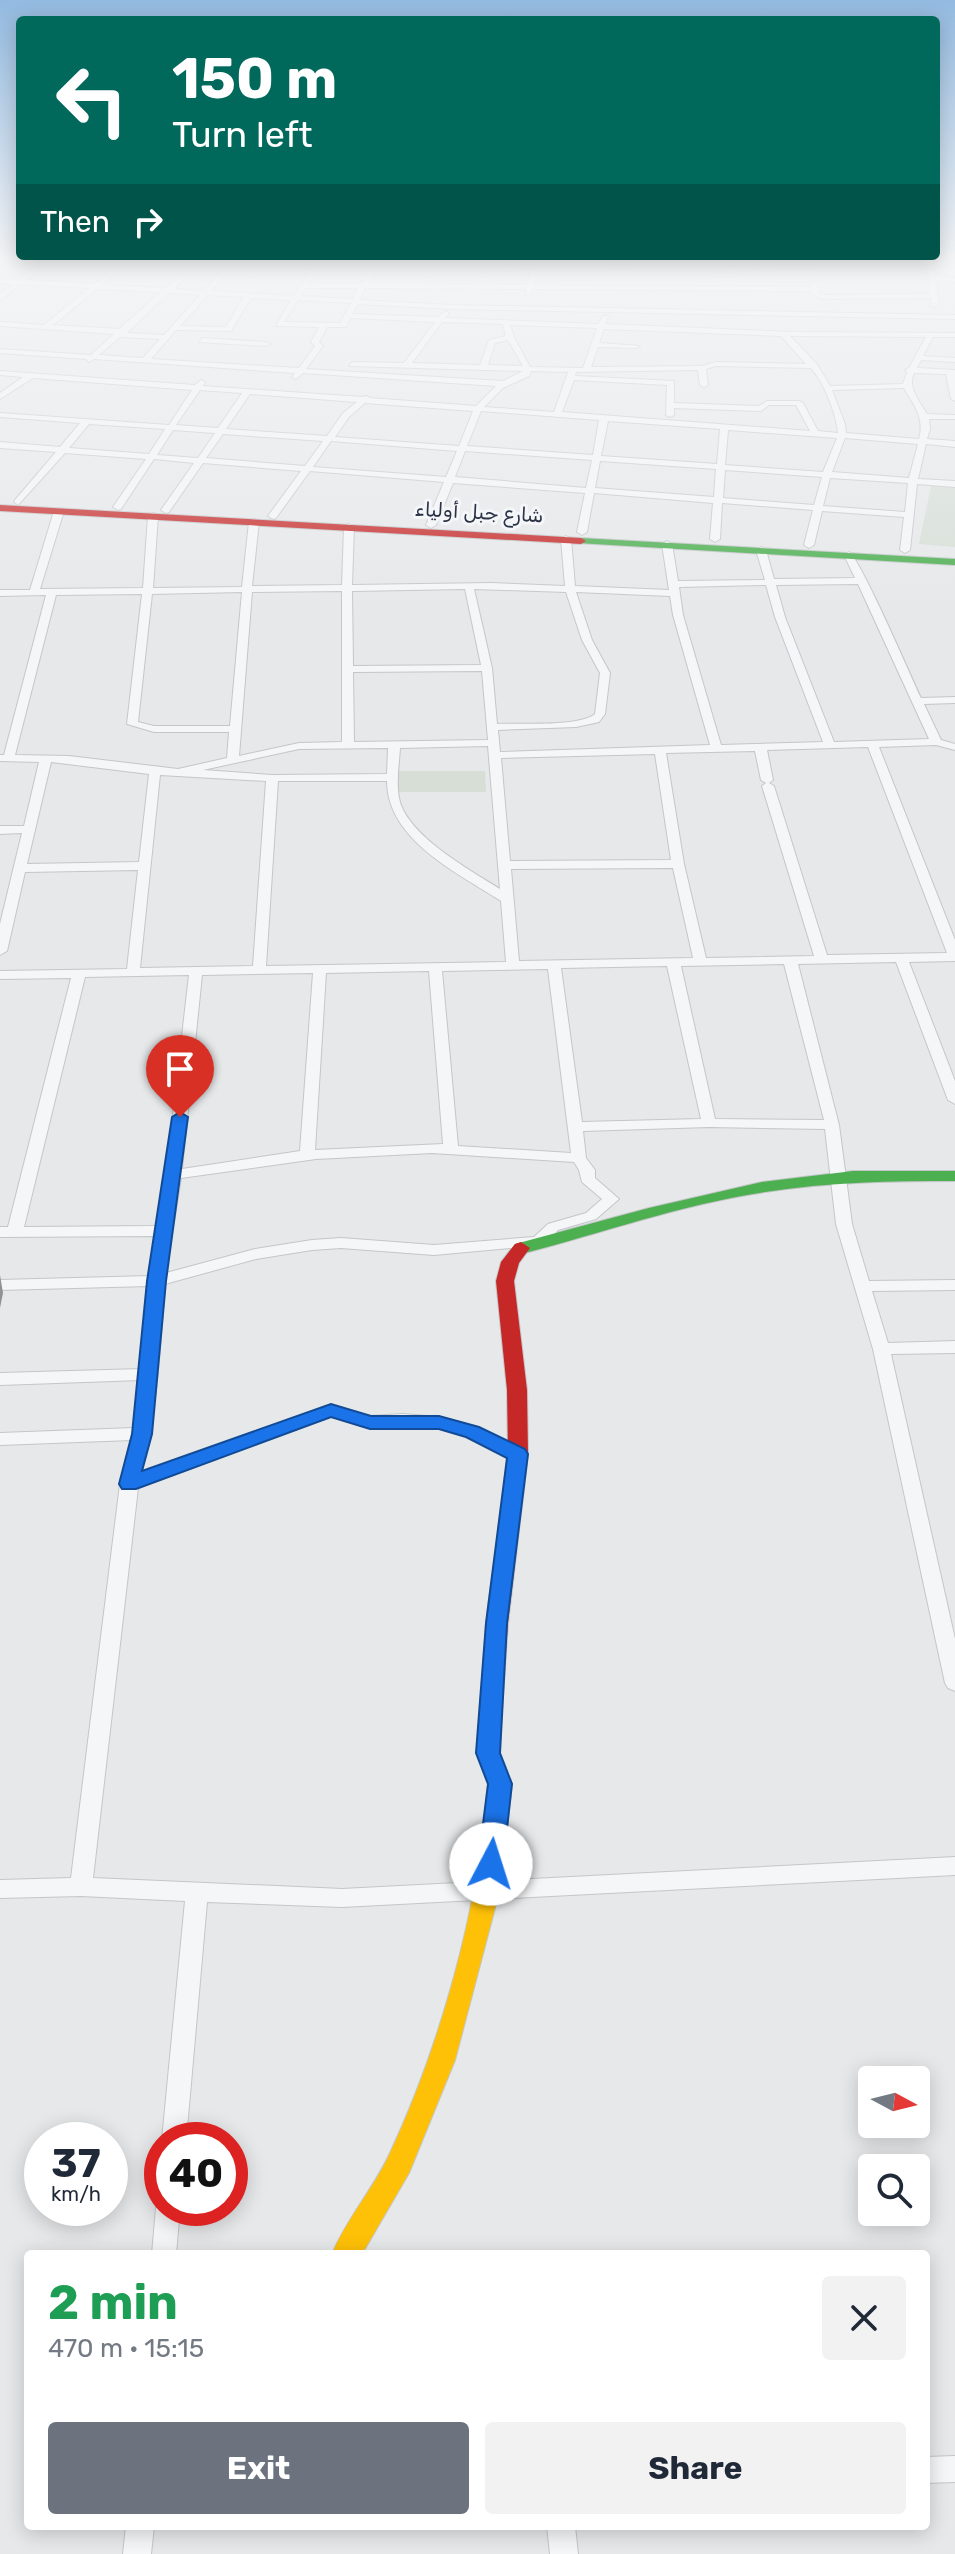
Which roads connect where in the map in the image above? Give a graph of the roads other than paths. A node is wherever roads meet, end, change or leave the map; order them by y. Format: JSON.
{"nodes":[{"id":1,"x":24,"y":380,"type":"edge"},
{"id":2,"x":96,"y":380,"type":"edge"},
{"id":3,"x":202,"y":380,"type":"edge"},
{"id":4,"x":293,"y":380,"type":"edge"},
{"id":5,"x":386,"y":380,"type":"edge"},
{"id":6,"x":442,"y":380,"type":"edge"},
{"id":7,"x":519,"y":380,"type":"edge"},
{"id":8,"x":570,"y":380,"type":"edge"},
{"id":9,"x":640,"y":380,"type":"edge"},
{"id":10,"x":703,"y":380,"type":"edge"},
{"id":11,"x":823,"y":380,"type":"edge"},
{"id":12,"x":908,"y":380,"type":"edge"},
{"id":13,"x":506,"y":384,"type":"junction"},
{"id":14,"x":704,"y":385,"type":"dead end"},
{"id":15,"x":907,"y":386,"type":"junction"},
{"id":16,"x":197,"y":387,"type":"junction"},
{"id":17,"x":828,"y":388,"type":"junction"},
{"id":18,"x":248,"y":391,"type":"junction"},
{"id":19,"x":282,"y":393,"type":"junction"},
{"id":20,"x":0,"y":397,"type":"edge"},
{"id":21,"x":365,"y":399,"type":"junction"},
{"id":22,"x":672,"y":405,"type":"junction"},
{"id":23,"x":479,"y":407,"type":"junction"},
{"id":24,"x":558,"y":413,"type":"junction"},
{"id":25,"x":0,"y":415,"type":"edge"},
{"id":26,"x":924,"y":416,"type":"junction"},
{"id":27,"x":955,"y":417,"type":"edge"},
{"id":28,"x":604,"y":418,"type":"junction"},
{"id":29,"x":86,"y":422,"type":"junction"},
{"id":30,"x":668,"y":423,"type":"junction"},
{"id":31,"x":170,"y":428,"type":"junction"},
{"id":32,"x":724,"y":428,"type":"junction"},
{"id":33,"x":221,"y":432,"type":"junction"},
{"id":34,"x":815,"y":433,"type":"junction"},
{"id":35,"x":842,"y":436,"type":"junction"},
{"id":36,"x":327,"y":440,"type":"junction"},
{"id":37,"x":924,"y":442,"type":"junction"},
{"id":38,"x":955,"y":444,"type":"edge"},
{"id":39,"x":0,"y":445,"type":"edge"},
{"id":40,"x":63,"y":450,"type":"junction"},
{"id":41,"x":460,"y":450,"type":"junction"},
{"id":42,"x":148,"y":457,"type":"junction"},
{"id":43,"x":598,"y":459,"type":"junction"},
{"id":44,"x":200,"y":461,"type":"junction"},
{"id":45,"x":722,"y":465,"type":"junction"},
{"id":46,"x":304,"y":470,"type":"junction"},
{"id":47,"x":827,"y":473,"type":"junction"},
{"id":48,"x":912,"y":480,"type":"junction"},
{"id":49,"x":448,"y":481,"type":"junction"},
{"id":50,"x":955,"y":484,"type":"edge"},
{"id":51,"x":591,"y":492,"type":"junction"},
{"id":52,"x":719,"y":499,"type":"junction"},
{"id":53,"x":6,"y":503,"type":"edge"},
{"id":54,"x":118,"y":507,"type":"junction"},
{"id":55,"x":817,"y":507,"type":"junction"},
{"id":56,"x":59,"y":511,"type":"junction"},
{"id":57,"x":159,"y":513,"type":"junction"},
{"id":58,"x":908,"y":515,"type":"junction"},
{"id":59,"x":273,"y":516,"type":"junction"},
{"id":60,"x":254,"y":522,"type":"junction"},
{"id":61,"x":431,"y":525,"type":"junction"},
{"id":62,"x":349,"y":527,"type":"junction"},
{"id":63,"x":574,"y":535,"type":"junction"},
{"id":64,"x":715,"y":539,"type":"junction"},
{"id":65,"x":667,"y":544,"type":"junction"},
{"id":66,"x":809,"y":545,"type":"junction"},
{"id":67,"x":761,"y":550,"type":"junction"},
{"id":68,"x":905,"y":550,"type":"junction"},
{"id":69,"x":849,"y":555,"type":"junction"},
{"id":70,"x":955,"y":560,"type":"edge"},
{"id":71,"x":862,"y":581,"type":"junction"},
{"id":72,"x":770,"y":583,"type":"junction"},
{"id":73,"x":469,"y":587,"type":"junction"},
{"id":74,"x":246,"y":588,"type":"junction"},
{"id":75,"x":345,"y":588,"type":"junction"},
{"id":76,"x":673,"y":589,"type":"junction"},
{"id":77,"x":147,"y":590,"type":"junction"},
{"id":78,"x":570,"y":590,"type":"junction"},
{"id":79,"x":52,"y":591,"type":"junction"},
{"id":80,"x":34,"y":592,"type":"junction"},
{"id":81,"x":0,"y":593,"type":"edge"},
{"id":82,"x":487,"y":668,"type":"junction"},
{"id":83,"x":349,"y":669,"type":"junction"},
{"id":84,"x":955,"y":700,"type":"edge"},
{"id":85,"x":918,"y":701,"type":"junction"},
{"id":86,"x":492,"y":727,"type":"junction"},
{"id":87,"x":236,"y":729,"type":"junction"},
{"id":88,"x":936,"y":742,"type":"junction"},
{"id":89,"x":348,"y":744,"type":"junction"},
{"id":90,"x":394,"y":744,"type":"junction"},
{"id":91,"x":872,"y":744,"type":"junction"},
{"id":92,"x":830,"y":745,"type":"junction"},
{"id":93,"x":760,"y":746,"type":"junction"},
{"id":94,"x":955,"y":747,"type":"edge"},
{"id":95,"x":716,"y":748,"type":"junction"},
{"id":96,"x":495,"y":749,"type":"junction"},
{"id":97,"x":660,"y":750,"type":"junction"},
{"id":98,"x":4,"y":758,"type":"edge"},
{"id":99,"x":46,"y":758,"type":"junction"},
{"id":100,"x":233,"y":759,"type":"junction"},
{"id":101,"x":155,"y":771,"type":"junction"},
{"id":102,"x":180,"y":772,"type":"junction"},
{"id":103,"x":394,"y":777,"type":"junction"},
{"id":104,"x":272,"y":778,"type":"junction"},
{"id":105,"x":29,"y":829,"type":"junction"},
{"id":106,"x":0,"y":830,"type":"edge"},
{"id":107,"x":678,"y":864,"type":"junction"},
{"id":108,"x":505,"y":865,"type":"junction"},
{"id":109,"x":145,"y":866,"type":"junction"},
{"id":110,"x":20,"y":868,"type":"junction"},
{"id":111,"x":508,"y":900,"type":"junction"},
{"id":112,"x":0,"y":951,"type":"edge"},
{"id":113,"x":955,"y":957,"type":"edge"},
{"id":114,"x":901,"y":958,"type":"junction"},
{"id":115,"x":822,"y":959,"type":"junction"},
{"id":116,"x":790,"y":960,"type":"junction"},
{"id":117,"x":673,"y":962,"type":"junction"},
{"id":118,"x":700,"y":962,"type":"junction"},
{"id":119,"x":554,"y":964,"type":"junction"},
{"id":120,"x":513,"y":965,"type":"junction"},
{"id":121,"x":435,"y":966,"type":"junction"},
{"id":122,"x":320,"y":969,"type":"junction"},
{"id":123,"x":259,"y":970,"type":"junction"},
{"id":124,"x":196,"y":971,"type":"junction"},
{"id":125,"x":133,"y":972,"type":"junction"},
{"id":126,"x":79,"y":973,"type":"junction"},
{"id":127,"x":0,"y":975,"type":"edge"},
{"id":128,"x":955,"y":1100,"type":"edge"},
{"id":129,"x":709,"y":1123,"type":"junction"},
{"id":130,"x":832,"y":1125,"type":"junction"},
{"id":131,"x":576,"y":1127,"type":"junction"},
{"id":132,"x":451,"y":1150,"type":"junction"},
{"id":133,"x":307,"y":1153,"type":"junction"},
{"id":134,"x":579,"y":1158,"type":"junction"},
{"id":135,"x":174,"y":1175,"type":"junction"},
{"id":136,"x":955,"y":1176,"type":"edge"},
{"id":137,"x":839,"y":1177,"type":"junction"},
{"id":138,"x":164,"y":1231,"type":"junction"},
{"id":139,"x":8,"y":1232,"type":"edge"},
{"id":140,"x":538,"y":1242,"type":"junction"},
{"id":141,"x":157,"y":1281,"type":"junction"},
{"id":142,"x":0,"y":1285,"type":"edge"},
{"id":143,"x":955,"y":1285,"type":"edge"},
{"id":144,"x":864,"y":1286,"type":"junction"},
{"id":145,"x":955,"y":1347,"type":"edge"},
{"id":146,"x":881,"y":1349,"type":"junction"},
{"id":147,"x":150,"y":1374,"type":"junction"},
{"id":148,"x":0,"y":1379,"type":"edge"},
{"id":149,"x":142,"y":1434,"type":"junction"},
{"id":150,"x":0,"y":1439,"type":"edge"},
{"id":151,"x":518,"y":1454,"type":"junction"},
{"id":152,"x":129,"y":1484,"type":"junction"},
{"id":153,"x":955,"y":1683,"type":"edge"},
{"id":154,"x":955,"y":1866,"type":"edge"},
{"id":155,"x":81,"y":1887,"type":"junction"},
{"id":156,"x":0,"y":1889,"type":"edge"},
{"id":157,"x":488,"y":1889,"type":"junction"},
{"id":158,"x":197,"y":1893,"type":"junction"},
{"id":159,"x":176,"y":2122,"type":"edge"},
{"id":160,"x":166,"y":2226,"type":"edge"},
{"id":161,"x":164,"y":2250,"type":"edge"},
{"id":162,"x":348,"y":2250,"type":"edge"},
{"id":163,"x":955,"y":2469,"type":"edge"},
{"id":164,"x":930,"y":2470,"type":"edge"},
{"id":165,"x":140,"y":2530,"type":"edge"},
{"id":166,"x":561,"y":2530,"type":"edge"},
{"id":167,"x":137,"y":2554,"type":"edge"},
{"id":168,"x":564,"y":2554,"type":"edge"}],
"edges":[{"from":1,"to":20,"type":"street"},
{"from":2,"to":16,"type":"street"},
{"from":3,"to":16,"type":"street"},
{"from":4,"to":19,"type":"street"},
{"from":5,"to":21,"type":"street"},
{"from":6,"to":13,"type":"street"},
{"from":7,"to":13,"type":"street"},
{"from":8,"to":24,"type":"street"},
{"from":9,"to":22,"type":"street"},
{"from":10,"to":14,"type":"street"},
{"from":11,"to":17,"type":"street"},
{"from":12,"to":15,"type":"street"},
{"from":13,"to":23,"type":"street"},
{"from":15,"to":17,"type":"street"},
{"from":15,"to":26,"type":"street"},
{"from":16,"to":18,"type":"street"},
{"from":16,"to":31,"type":"street"},
{"from":17,"to":35,"type":"street"},
{"from":18,"to":19,"type":"street"},
{"from":18,"to":33,"type":"street"},
{"from":19,"to":21,"type":"street"},
{"from":21,"to":23,"type":"street"},
{"from":21,"to":36,"type":"street"},
{"from":22,"to":30,"type":"street"},
{"from":22,"to":34,"type":"street"},
{"from":23,"to":24,"type":"street"},
{"from":23,"to":41,"type":"street"},
{"from":24,"to":28,"type":"street"},
{"from":25,"to":29,"type":"street"},
{"from":26,"to":27,"type":"street"},
{"from":26,"to":37,"type":"street"},
{"from":28,"to":30,"type":"street"},
{"from":28,"to":43,"type":"street"},
{"from":29,"to":31,"type":"street"},
{"from":29,"to":40,"type":"street"},
{"from":30,"to":32,"type":"street"},
{"from":31,"to":33,"type":"street"},
{"from":31,"to":42,"type":"street"},
{"from":32,"to":34,"type":"street"},
{"from":32,"to":45,"type":"street"},
{"from":33,"to":36,"type":"street"},
{"from":33,"to":44,"type":"street"},
{"from":34,"to":35,"type":"street"},
{"from":35,"to":37,"type":"street"},
{"from":35,"to":47,"type":"street"},
{"from":36,"to":41,"type":"street"},
{"from":36,"to":46,"type":"street"},
{"from":37,"to":38,"type":"street"},
{"from":37,"to":48,"type":"street"},
{"from":39,"to":40,"type":"street"},
{"from":40,"to":42,"type":"street"},
{"from":40,"to":53,"type":"street"},
{"from":41,"to":43,"type":"street"},
{"from":41,"to":49,"type":"street"},
{"from":42,"to":44,"type":"street"},
{"from":42,"to":54,"type":"street"},
{"from":43,"to":45,"type":"street"},
{"from":43,"to":51,"type":"street"},
{"from":44,"to":46,"type":"street"},
{"from":44,"to":57,"type":"street"},
{"from":45,"to":47,"type":"street"},
{"from":45,"to":52,"type":"street"},
{"from":46,"to":49,"type":"street"},
{"from":46,"to":59,"type":"street"},
{"from":47,"to":48,"type":"street"},
{"from":47,"to":55,"type":"street"},
{"from":48,"to":50,"type":"street"},
{"from":48,"to":58,"type":"street"},
{"from":49,"to":51,"type":"street"},
{"from":49,"to":61,"type":"street"},
{"from":51,"to":52,"type":"street"},
{"from":51,"to":63,"type":"street"},
{"from":52,"to":55,"type":"street"},
{"from":52,"to":64,"type":"street"},
{"from":53,"to":54,"type":"main road","name":"شارع جبل أولياء"},
{"from":53,"to":56,"type":"main road","name":"شارع جبل أولياء"},
{"from":54,"to":57,"type":"main road","name":"شارع جبل أولياء"},
{"from":55,"to":58,"type":"street"},
{"from":55,"to":66,"type":"street"},
{"from":56,"to":57,"type":"main road","name":"شارع جبل أولياء"},
{"from":56,"to":80,"type":"street"},
{"from":57,"to":59,"type":"main road","name":"شارع جبل أولياء"},
{"from":57,"to":60,"type":"main road","name":"شارع جبل أولياء"},
{"from":57,"to":77,"type":"street"},
{"from":58,"to":68,"type":"street"},
{"from":59,"to":61,"type":"main road","name":"شارع جبل أولياء"},
{"from":60,"to":62,"type":"main road","name":"شارع جبل أولياء"},
{"from":60,"to":74,"type":"street"},
{"from":61,"to":63,"type":"main road","name":"شارع جبل أولياء"},
{"from":62,"to":63,"type":"main road","name":"شارع جبل أولياء"},
{"from":62,"to":75,"type":"street"},
{"from":63,"to":64,"type":"main road","name":"شارع جبل أولياء"},
{"from":63,"to":65,"type":"main road","name":"شارع جبل أولياء"},
{"from":63,"to":78,"type":"street"},
{"from":64,"to":66,"type":"main road","name":"شارع جبل أولياء"},
{"from":65,"to":67,"type":"main road","name":"شارع جبل أولياء"},
{"from":65,"to":76,"type":"street"},
{"from":66,"to":68,"type":"main road","name":"شارع جبل أولياء"},
{"from":67,"to":69,"type":"main road","name":"شارع جبل أولياء"},
{"from":67,"to":72,"type":"street"},
{"from":68,"to":70,"type":"main road","name":"شارع جبل أولياء"},
{"from":69,"to":70,"type":"main road","name":"شارع جبل أولياء"},
{"from":69,"to":71,"type":"street"},
{"from":71,"to":72,"type":"street"},
{"from":71,"to":85,"type":"street"},
{"from":72,"to":76,"type":"street"},
{"from":72,"to":92,"type":"street"},
{"from":73,"to":75,"type":"street"},
{"from":73,"to":78,"type":"street"},
{"from":73,"to":82,"type":"street"},
{"from":74,"to":75,"type":"street"},
{"from":74,"to":77,"type":"street"},
{"from":74,"to":87,"type":"street"},
{"from":75,"to":83,"type":"street"},
{"from":76,"to":78,"type":"street"},
{"from":76,"to":95,"type":"street"},
{"from":77,"to":79,"type":"street"},
{"from":77,"to":87,"type":"street"},
{"from":78,"to":86,"type":"street"},
{"from":79,"to":80,"type":"street"},
{"from":79,"to":98,"type":"street"},
{"from":80,"to":81,"type":"street"},
{"from":82,"to":83,"type":"street"},
{"from":82,"to":86,"type":"street"},
{"from":83,"to":89,"type":"street"},
{"from":84,"to":85,"type":"street"},
{"from":85,"to":88,"type":"street"},
{"from":86,"to":96,"type":"street"},
{"from":87,"to":100,"type":"street"},
{"from":88,"to":91,"type":"street"},
{"from":88,"to":94,"type":"street"},
{"from":89,"to":90,"type":"street"},
{"from":89,"to":100,"type":"street"},
{"from":90,"to":96,"type":"street"},
{"from":90,"to":103,"type":"street"},
{"from":91,"to":92,"type":"street"},
{"from":91,"to":113,"type":"street"},
{"from":92,"to":93,"type":"street"},
{"from":93,"to":95,"type":"street"},
{"from":93,"to":115,"type":"street"},
{"from":95,"to":97,"type":"street"},
{"from":96,"to":97,"type":"street"},
{"from":96,"to":108,"type":"street"},
{"from":97,"to":107,"type":"street"},
{"from":98,"to":99,"type":"street"},
{"from":99,"to":101,"type":"street"},
{"from":99,"to":105,"type":"street"},
{"from":100,"to":102,"type":"street"},
{"from":101,"to":102,"type":"street"},
{"from":101,"to":109,"type":"street"},
{"from":102,"to":104,"type":"street"},
{"from":103,"to":104,"type":"street"},
{"from":103,"to":111,"type":"street"},
{"from":104,"to":123,"type":"street"},
{"from":105,"to":106,"type":"street"},
{"from":105,"to":110,"type":"street"},
{"from":107,"to":108,"type":"street"},
{"from":107,"to":118,"type":"street"},
{"from":108,"to":111,"type":"street"},
{"from":109,"to":110,"type":"street"},
{"from":109,"to":125,"type":"street"},
{"from":110,"to":112,"type":"street"},
{"from":111,"to":120,"type":"street"},
{"from":113,"to":114,"type":"street"},
{"from":114,"to":115,"type":"street"},
{"from":114,"to":128,"type":"street"},
{"from":115,"to":116,"type":"street"},
{"from":116,"to":118,"type":"street"},
{"from":116,"to":130,"type":"street"},
{"from":117,"to":118,"type":"street"},
{"from":117,"to":119,"type":"street"},
{"from":117,"to":129,"type":"street"},
{"from":119,"to":120,"type":"street"},
{"from":119,"to":131,"type":"street"},
{"from":120,"to":121,"type":"street"},
{"from":121,"to":122,"type":"street"},
{"from":121,"to":132,"type":"street"},
{"from":122,"to":123,"type":"street"},
{"from":122,"to":133,"type":"street"},
{"from":123,"to":124,"type":"street"},
{"from":124,"to":125,"type":"street"},
{"from":124,"to":135,"type":"street"},
{"from":125,"to":126,"type":"street"},
{"from":126,"to":127,"type":"street"},
{"from":126,"to":139,"type":"street"},
{"from":129,"to":130,"type":"street"},
{"from":129,"to":131,"type":"street"},
{"from":130,"to":137,"type":"street"},
{"from":131,"to":134,"type":"street"},
{"from":132,"to":133,"type":"street"},
{"from":132,"to":134,"type":"street"},
{"from":133,"to":135,"type":"street"},
{"from":134,"to":140,"type":"street"},
{"from":135,"to":138,"type":"street"},
{"from":136,"to":137,"type":"main road"},
{"from":137,"to":140,"type":"main road"},
{"from":137,"to":144,"type":"street"},
{"from":138,"to":139,"type":"street"},
{"from":138,"to":141,"type":"street"},
{"from":140,"to":141,"type":"street"},
{"from":140,"to":151,"type":"main road"},
{"from":141,"to":142,"type":"street"},
{"from":141,"to":147,"type":"street"},
{"from":143,"to":144,"type":"street"},
{"from":144,"to":146,"type":"street"},
{"from":145,"to":146,"type":"street"},
{"from":146,"to":153,"type":"street"},
{"from":147,"to":148,"type":"street"},
{"from":147,"to":149,"type":"street"},
{"from":149,"to":150,"type":"street"},
{"from":149,"to":152,"type":"street"},
{"from":151,"to":152,"type":"street"},
{"from":151,"to":157,"type":"main road"},
{"from":152,"to":155,"type":"street"},
{"from":154,"to":157,"type":"street"},
{"from":155,"to":156,"type":"street"},
{"from":155,"to":158,"type":"street"},
{"from":157,"to":158,"type":"street"},
{"from":157,"to":162,"type":"main road"},
{"from":158,"to":159,"type":"street"},
{"from":160,"to":161,"type":"street"},
{"from":163,"to":164,"type":"street"},
{"from":165,"to":167,"type":"street"},
{"from":166,"to":168,"type":"street"}]}
